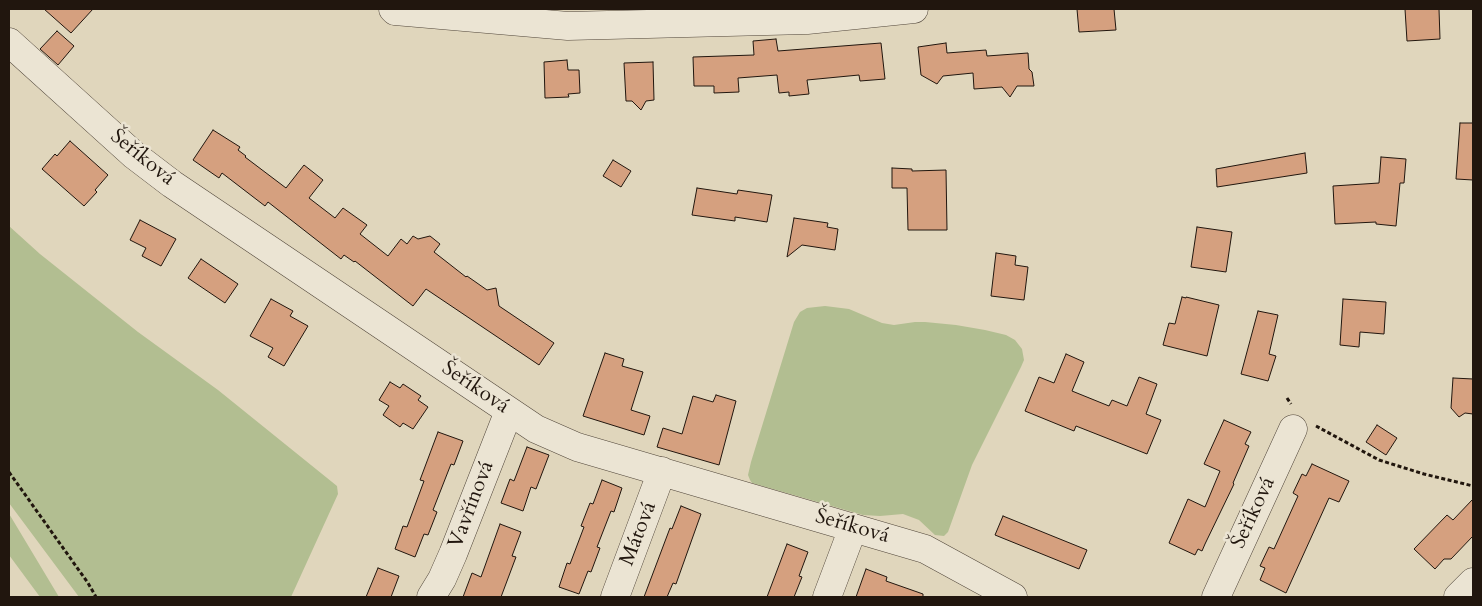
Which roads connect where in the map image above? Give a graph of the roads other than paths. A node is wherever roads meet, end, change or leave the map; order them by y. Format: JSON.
{"nodes":[{"id":1,"x":393,"y":9,"type":"edge"},
{"id":2,"x":914,"y":9,"type":"edge"},
{"id":3,"x":9,"y":42,"type":"edge"},
{"id":4,"x":509,"y":411,"type":"junction"},
{"id":5,"x":1304,"y":427,"type":"road end"},
{"id":6,"x":662,"y":471,"type":"junction"},
{"id":7,"x":853,"y":528,"type":"junction"},
{"id":8,"x":1473,"y":582,"type":"edge"},
{"id":9,"x":431,"y":597,"type":"edge"},
{"id":10,"x":615,"y":597,"type":"edge"},
{"id":11,"x":827,"y":597,"type":"edge"},
{"id":12,"x":1013,"y":597,"type":"edge"},
{"id":13,"x":1216,"y":597,"type":"edge"},
{"id":14,"x":1458,"y":597,"type":"edge"}],
"edges":[{"from":1,"to":2,"type":"street"},
{"from":3,"to":4,"type":"street","name":"Šeříková"},
{"from":4,"to":6,"type":"street","name":"Šeříková"},
{"from":4,"to":9,"type":"street","name":"Vavřínová"},
{"from":5,"to":13,"type":"street","name":"Šeříková"},
{"from":6,"to":7,"type":"street","name":"Šeříková"},
{"from":6,"to":10,"type":"street","name":"Mátová"},
{"from":7,"to":11,"type":"street"},
{"from":7,"to":12,"type":"street","name":"Šeříková"},
{"from":8,"to":14,"type":"street"}]}
